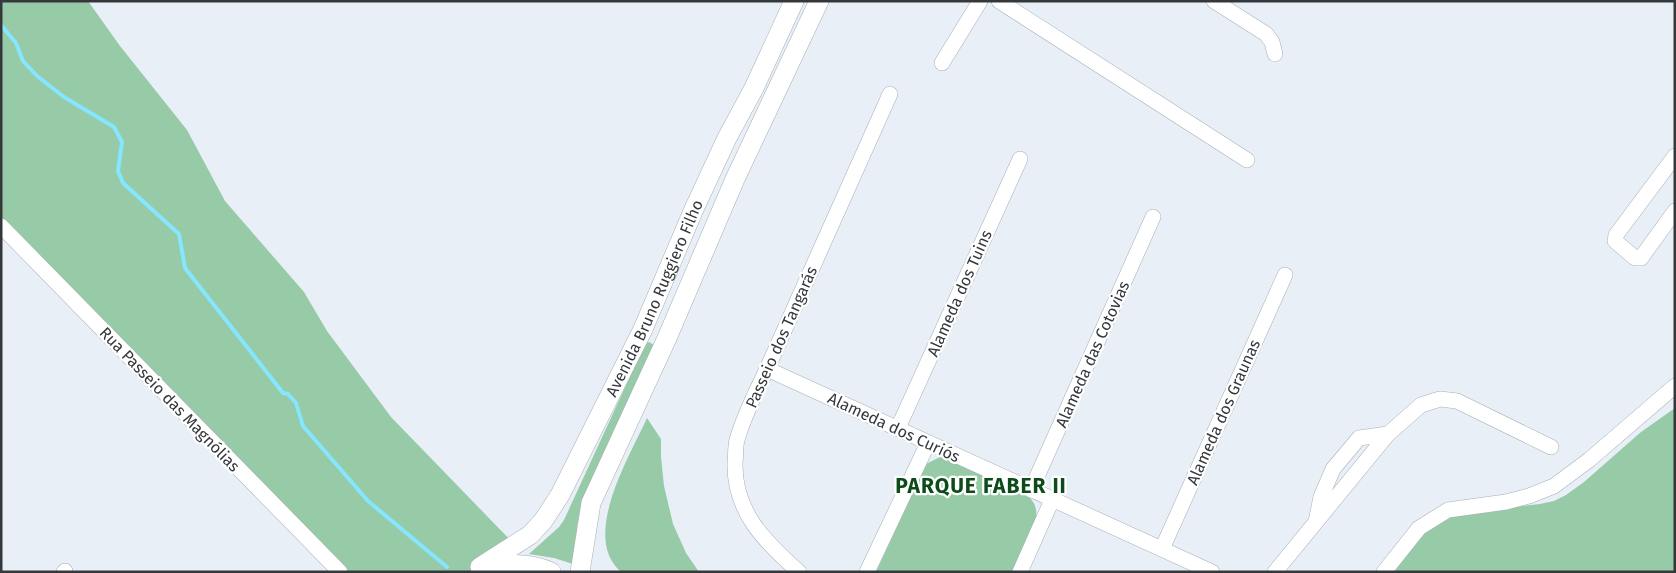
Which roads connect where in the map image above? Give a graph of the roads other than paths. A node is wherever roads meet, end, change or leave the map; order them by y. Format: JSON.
{"nodes":[{"id":1,"x":794,"y":1,"type":"edge"},
{"id":2,"x":819,"y":1,"type":"edge"},
{"id":3,"x":980,"y":1,"type":"edge"},
{"id":4,"x":999,"y":1,"type":"edge"},
{"id":5,"x":1214,"y":1,"type":"edge"},
{"id":6,"x":1275,"y":54,"type":"dead end"},
{"id":7,"x":942,"y":63,"type":"dead end"},
{"id":8,"x":890,"y":94,"type":"dead end"},
{"id":9,"x":1675,"y":156,"type":"edge"},
{"id":10,"x":1020,"y":159,"type":"dead end"},
{"id":11,"x":1247,"y":160,"type":"dead end"},
{"id":12,"x":1675,"y":211,"type":"edge"},
{"id":13,"x":1153,"y":218,"type":"dead end"},
{"id":14,"x":1,"y":226,"type":"edge"},
{"id":15,"x":1285,"y":275,"type":"dead end"},
{"id":16,"x":643,"y":329,"type":"junction"},
{"id":17,"x":667,"y":338,"type":"junction"},
{"id":18,"x":767,"y":369,"type":"junction"},
{"id":19,"x":1675,"y":386,"type":"edge"},
{"id":20,"x":898,"y":428,"type":"junction"},
{"id":21,"x":1388,"y":434,"type":"junction"},
{"id":22,"x":928,"y":443,"type":"junction"},
{"id":23,"x":1551,"y":447,"type":"dead end"},
{"id":24,"x":1031,"y":490,"type":"junction"},
{"id":25,"x":1052,"y":500,"type":"junction"},
{"id":26,"x":1315,"y":524,"type":"junction"},
{"id":27,"x":1162,"y":549,"type":"junction"},
{"id":28,"x":478,"y":570,"type":"edge"},
{"id":29,"x":340,"y":572,"type":"edge"},
{"id":30,"x":550,"y":572,"type":"edge"},
{"id":31,"x":580,"y":572,"type":"edge"},
{"id":32,"x":799,"y":572,"type":"edge"},
{"id":33,"x":867,"y":572,"type":"edge"},
{"id":34,"x":1020,"y":572,"type":"edge"},
{"id":35,"x":1212,"y":572,"type":"edge"},
{"id":36,"x":1275,"y":572,"type":"edge"},
{"id":37,"x":1384,"y":572,"type":"edge"}],
"edges":[{"from":1,"to":16,"type":"main road","name":"Avenida Bruno Ruggiero Filho"},
{"from":2,"to":17,"type":"main road","name":"Avenida Bruno Ruggiero Filho"},
{"from":3,"to":7,"type":"street"},
{"from":4,"to":11,"type":"street"},
{"from":5,"to":6,"type":"street"},
{"from":8,"to":18,"type":"street","name":"Passeio dos Tangarás"},
{"from":9,"to":12,"type":"street"},
{"from":10,"to":20,"type":"street","name":"Alameda dos Tuins"},
{"from":13,"to":24,"type":"street","name":"Alameda das Cotovias"},
{"from":14,"to":29,"type":"street","name":"Rua Passeio das Magnólias"},
{"from":15,"to":27,"type":"street","name":"Alameda dos Graunas"},
{"from":16,"to":17,"type":"main road"},
{"from":16,"to":28,"type":"main road","name":"Avenida Bruno Ruggiero Filho"},
{"from":17,"to":31,"type":"main road","name":"Avenida Bruno Ruggiero Filho"},
{"from":18,"to":20,"type":"street","name":"Alameda dos Curiós"},
{"from":18,"to":32,"type":"street","name":"Passeio dos Tangarás"},
{"from":19,"to":37,"type":"street"},
{"from":20,"to":22,"type":"street","name":"Alameda dos Curiós"},
{"from":21,"to":23,"type":"street"},
{"from":21,"to":26,"type":"street"},
{"from":21,"to":26,"type":"street"},
{"from":22,"to":24,"type":"street","name":"Alameda dos Curiós"},
{"from":22,"to":33,"type":"street"},
{"from":24,"to":25,"type":"street","name":"Alameda dos Curiós"},
{"from":25,"to":27,"type":"street","name":"Alameda dos Curiós"},
{"from":25,"to":34,"type":"street"},
{"from":26,"to":36,"type":"street"},
{"from":27,"to":35,"type":"street","name":"Alameda dos Curiós"},
{"from":28,"to":30,"type":"main road"}]}
